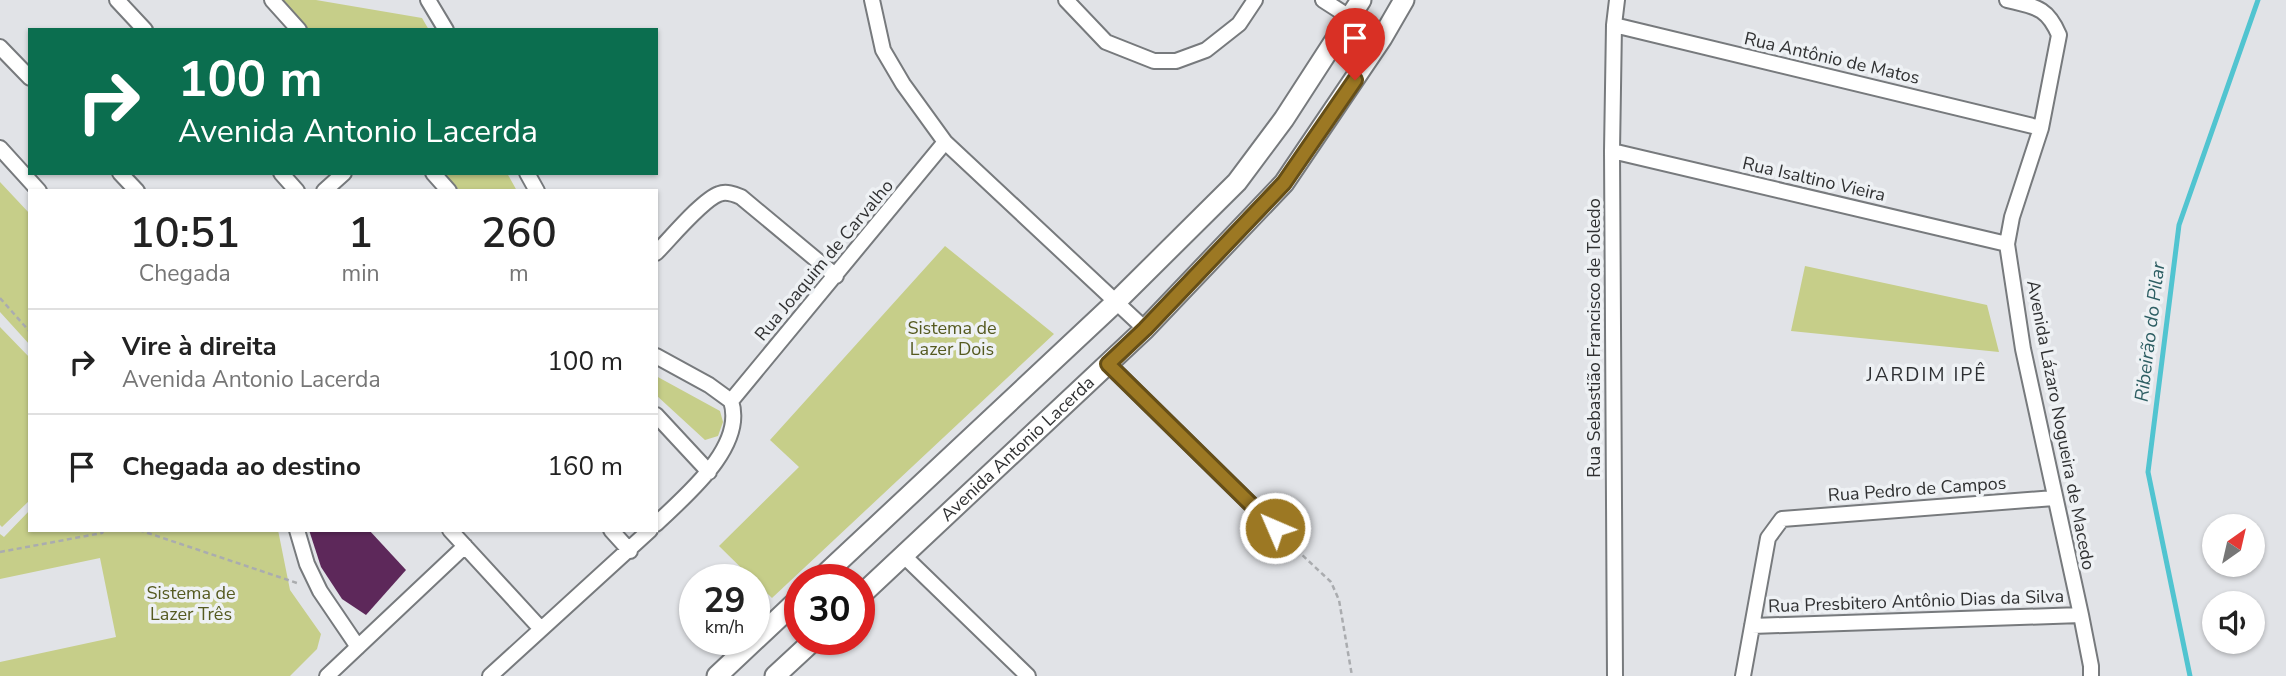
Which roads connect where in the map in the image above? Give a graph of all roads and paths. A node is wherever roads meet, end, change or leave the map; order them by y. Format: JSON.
{"nodes":[{"id":1,"x":117,"y":0,"type":"edge"},
{"id":2,"x":272,"y":0,"type":"edge"},
{"id":3,"x":428,"y":0,"type":"edge"},
{"id":4,"x":872,"y":0,"type":"edge"},
{"id":5,"x":1066,"y":0,"type":"edge"},
{"id":6,"x":1255,"y":0,"type":"edge"},
{"id":7,"x":1323,"y":0,"type":"edge"},
{"id":8,"x":1361,"y":0,"type":"edge"},
{"id":9,"x":1404,"y":0,"type":"edge"},
{"id":10,"x":1617,"y":0,"type":"edge"},
{"id":11,"x":2007,"y":0,"type":"edge"},
{"id":12,"x":1349,"y":18,"type":"junction"},
{"id":13,"x":1614,"y":25,"type":"junction"},
{"id":14,"x":143,"y":28,"type":"edge"},
{"id":15,"x":297,"y":28,"type":"edge"},
{"id":16,"x":445,"y":28,"type":"edge"},
{"id":17,"x":1382,"y":38,"type":"junction"},
{"id":18,"x":0,"y":47,"type":"edge"},
{"id":19,"x":28,"y":76,"type":"edge"},
{"id":20,"x":2040,"y":128,"type":"junction"},
{"id":21,"x":945,"y":142,"type":"junction"},
{"id":22,"x":0,"y":148,"type":"edge"},
{"id":23,"x":1612,"y":150,"type":"junction"},
{"id":24,"x":122,"y":175,"type":"edge"},
{"id":25,"x":283,"y":175,"type":"edge"},
{"id":26,"x":342,"y":175,"type":"edge"},
{"id":27,"x":435,"y":175,"type":"edge"},
{"id":28,"x":37,"y":189,"type":"edge"},
{"id":29,"x":134,"y":189,"type":"edge"},
{"id":30,"x":296,"y":189,"type":"edge"},
{"id":31,"x":326,"y":189,"type":"edge"},
{"id":32,"x":447,"y":189,"type":"edge"},
{"id":33,"x":2007,"y":244,"type":"junction"},
{"id":34,"x":658,"y":251,"type":"edge"},
{"id":35,"x":836,"y":276,"type":"junction"},
{"id":36,"x":0,"y":298,"type":"edge"},
{"id":37,"x":1117,"y":301,"type":"junction"},
{"id":38,"x":28,"y":329,"type":"edge"},
{"id":39,"x":1145,"y":329,"type":"junction"},
{"id":40,"x":658,"y":357,"type":"edge"},
{"id":41,"x":1108,"y":364,"type":"junction"},
{"id":42,"x":733,"y":406,"type":"junction"},
{"id":43,"x":658,"y":417,"type":"edge"},
{"id":44,"x":709,"y":472,"type":"junction"},
{"id":45,"x":2054,"y":498,"type":"junction"},
{"id":46,"x":658,"y":522,"type":"edge"},
{"id":47,"x":1275,"y":528,"type":"joint"},
{"id":48,"x":103,"y":532,"type":"edge"},
{"id":49,"x":145,"y":532,"type":"edge"},
{"id":50,"x":298,"y":532,"type":"edge"},
{"id":51,"x":452,"y":532,"type":"edge"},
{"id":52,"x":613,"y":532,"type":"edge"},
{"id":53,"x":648,"y":532,"type":"edge"},
{"id":54,"x":465,"y":546,"type":"junction"},
{"id":55,"x":629,"y":551,"type":"junction"},
{"id":56,"x":0,"y":552,"type":"edge"},
{"id":57,"x":904,"y":556,"type":"junction"},
{"id":58,"x":836,"y":564,"type":"edge"},
{"id":59,"x":875,"y":582,"type":"edge"},
{"id":60,"x":320,"y":591,"type":"junction"},
{"id":61,"x":784,"y":613,"type":"edge"},
{"id":62,"x":2081,"y":615,"type":"junction"},
{"id":63,"x":1752,"y":626,"type":"junction"},
{"id":64,"x":541,"y":629,"type":"junction"},
{"id":65,"x":358,"y":647,"type":"junction"},
{"id":66,"x":798,"y":655,"type":"edge"},
{"id":67,"x":327,"y":676,"type":"edge"},
{"id":68,"x":490,"y":676,"type":"edge"},
{"id":69,"x":717,"y":676,"type":"edge"},
{"id":70,"x":775,"y":676,"type":"edge"},
{"id":71,"x":1028,"y":676,"type":"edge"},
{"id":72,"x":1352,"y":676,"type":"edge"},
{"id":73,"x":1615,"y":676,"type":"edge"},
{"id":74,"x":1744,"y":676,"type":"edge"},
{"id":75,"x":2091,"y":676,"type":"edge"}],
"edges":[{"from":1,"to":14,"type":"street"},
{"from":2,"to":15,"type":"street"},
{"from":3,"to":16,"type":"street"},
{"from":4,"to":21,"type":"street"},
{"from":5,"to":6,"type":"street"},
{"from":7,"to":12,"type":"street"},
{"from":8,"to":12,"type":"main road"},
{"from":9,"to":17,"type":"main road","name":"Avenida Antonio Lacerda"},
{"from":10,"to":13,"type":"street","name":"Rua Sebastião Francisco de Toledo"},
{"from":11,"to":20,"type":"street","name":"Avenida Lázaro Nogueira de Macedo"},
{"from":12,"to":17,"type":"street"},
{"from":12,"to":37,"type":"main road"},
{"from":13,"to":20,"type":"street","name":"Rua Antônio de Matos"},
{"from":13,"to":23,"type":"street","name":"Rua Sebastião Francisco de Toledo"},
{"from":17,"to":39,"type":"main road","name":"Avenida Antonio Lacerda"},
{"from":18,"to":19,"type":"street"},
{"from":20,"to":33,"type":"street","name":"Avenida Lázaro Nogueira de Macedo"},
{"from":21,"to":35,"type":"street","name":"Rua Joaquim de Carvalho"},
{"from":21,"to":37,"type":"street"},
{"from":22,"to":28,"type":"street"},
{"from":23,"to":33,"type":"street","name":"Rua Isaltino Vieira"},
{"from":23,"to":73,"type":"street","name":"Rua Sebastião Francisco de Toledo"},
{"from":24,"to":29,"type":"street"},
{"from":25,"to":30,"type":"street"},
{"from":26,"to":31,"type":"street"},
{"from":27,"to":32,"type":"street"},
{"from":33,"to":45,"type":"street","name":"Avenida Lázaro Nogueira de Macedo"},
{"from":34,"to":35,"type":"street"},
{"from":35,"to":42,"type":"street","name":"Rua Joaquim de Carvalho"},
{"from":36,"to":38,"type":"path"},
{"from":37,"to":39,"type":"street"},
{"from":37,"to":58,"type":"main road"},
{"from":39,"to":41,"type":"main road","name":"Avenida Antonio Lacerda"},
{"from":40,"to":42,"type":"street"},
{"from":41,"to":47,"type":"street"},
{"from":41,"to":57,"type":"main road","name":"Avenida Antonio Lacerda"},
{"from":42,"to":44,"type":"street"},
{"from":43,"to":44,"type":"street"},
{"from":44,"to":46,"type":"street"},
{"from":45,"to":62,"type":"street","name":"Avenida Lázaro Nogueira de Macedo"},
{"from":45,"to":63,"type":"street","name":"Rua Pedro de Campos"},
{"from":47,"to":72,"type":"path"},
{"from":48,"to":56,"type":"path"},
{"from":49,"to":60,"type":"path"},
{"from":50,"to":60,"type":"street"},
{"from":51,"to":54,"type":"street"},
{"from":52,"to":55,"type":"street"},
{"from":53,"to":55,"type":"street"},
{"from":54,"to":64,"type":"street"},
{"from":54,"to":65,"type":"street"},
{"from":55,"to":64,"type":"street"},
{"from":57,"to":59,"type":"main road","name":"Avenida Antonio Lacerda"},
{"from":57,"to":71,"type":"street"},
{"from":60,"to":65,"type":"street"},
{"from":61,"to":69,"type":"main road"},
{"from":62,"to":63,"type":"street","name":"Rua Presbitero Antônio Dias da Silva"},
{"from":62,"to":75,"type":"street","name":"Avenida Lázaro Nogueira de Macedo"},
{"from":63,"to":74,"type":"street"},
{"from":64,"to":68,"type":"street"},
{"from":65,"to":67,"type":"street"},
{"from":66,"to":70,"type":"main road"}]}
